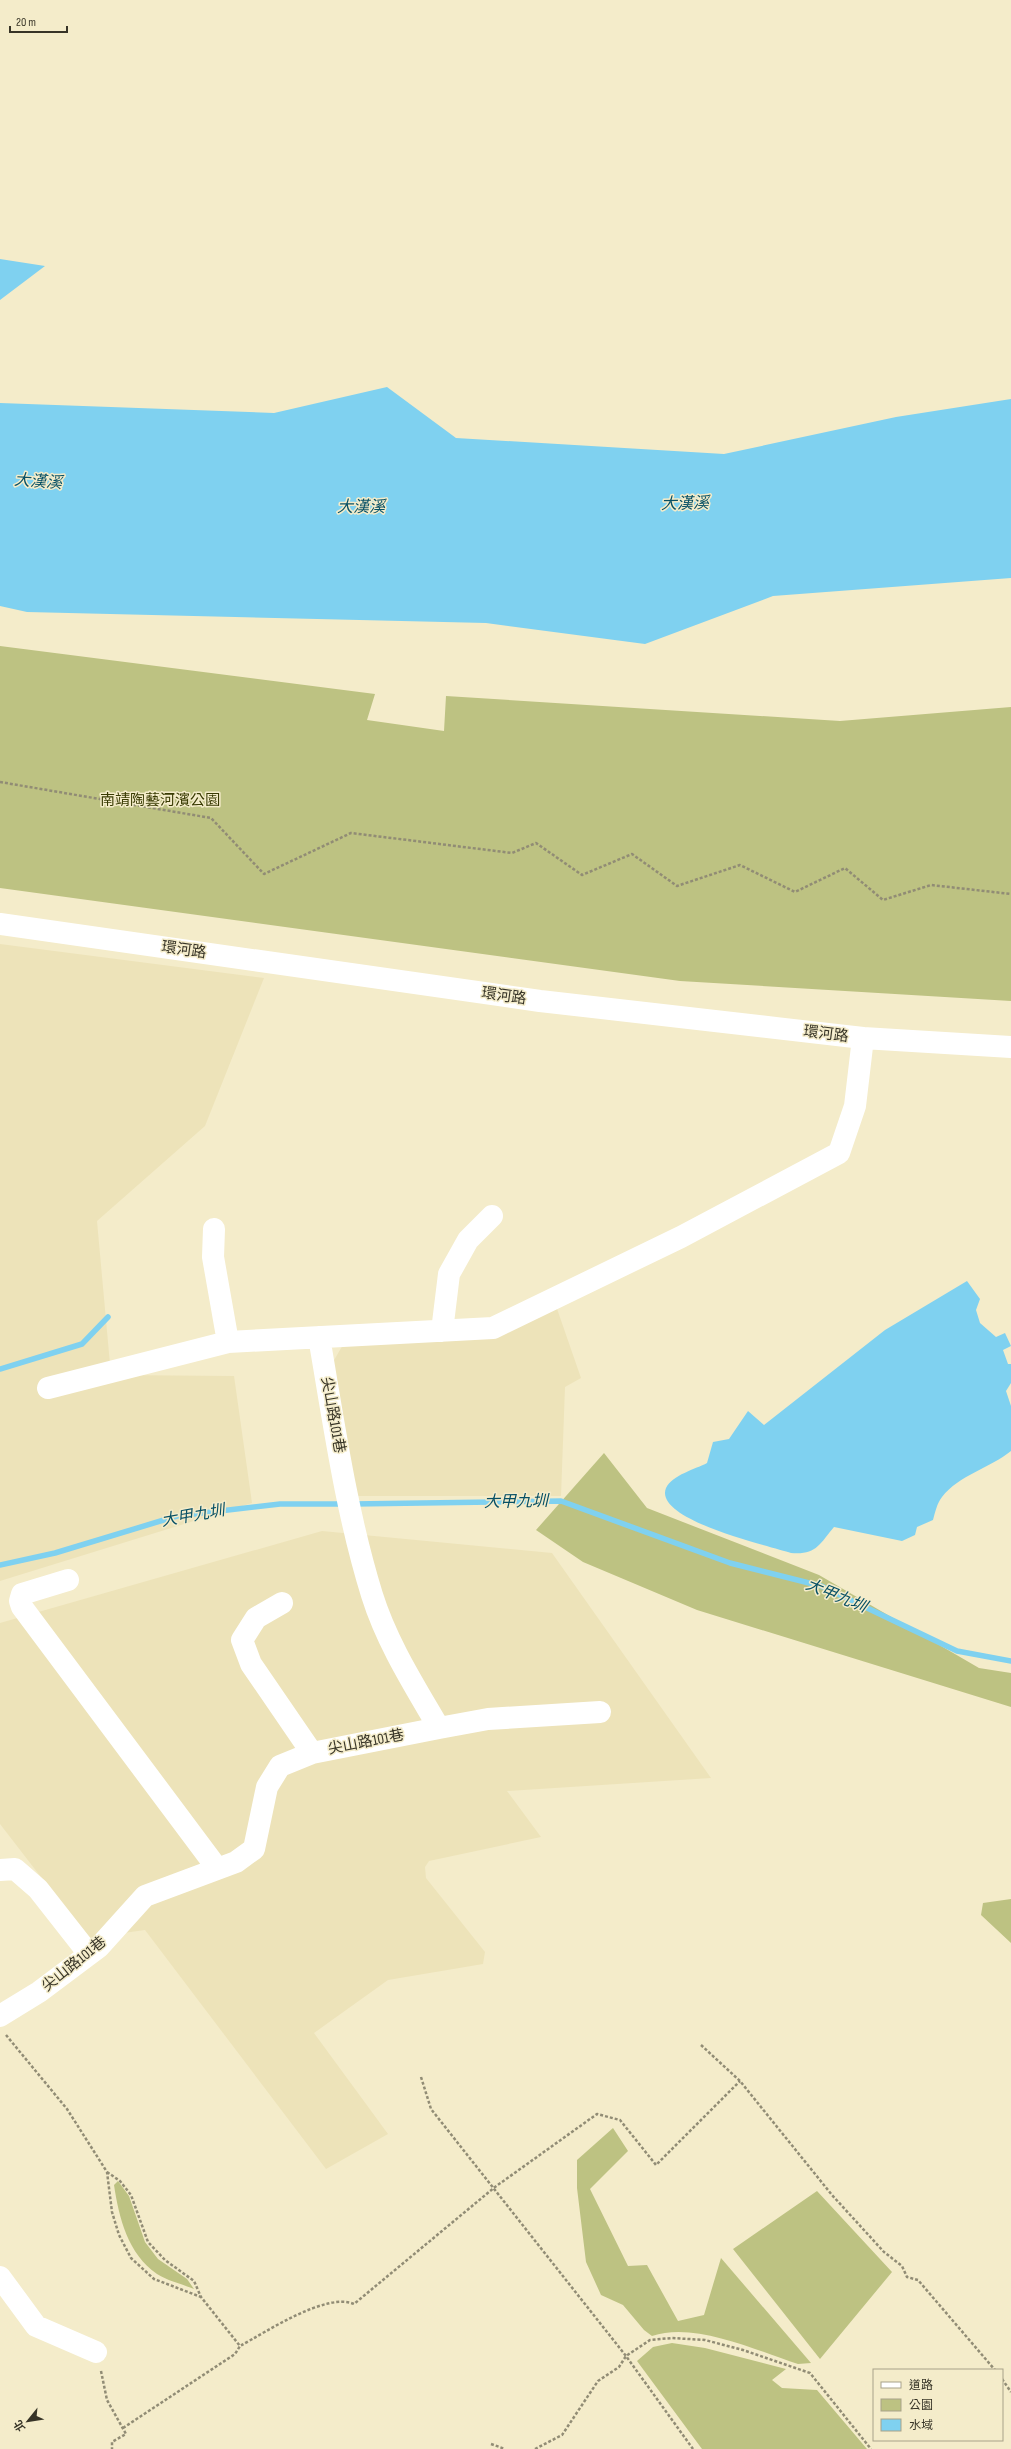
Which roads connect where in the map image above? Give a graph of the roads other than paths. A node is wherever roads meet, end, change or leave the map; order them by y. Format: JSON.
{"nodes":[{"id":1,"x":0,"y":924,"type":"edge"},
{"id":2,"x":863,"y":1038,"type":"junction"},
{"id":3,"x":1011,"y":1047,"type":"edge"},
{"id":4,"x":492,"y":1216,"type":"dead end"},
{"id":5,"x":214,"y":1229,"type":"dead end"},
{"id":6,"x":442,"y":1331,"type":"junction"},
{"id":7,"x":319,"y":1337,"type":"junction"},
{"id":8,"x":228,"y":1342,"type":"junction"},
{"id":9,"x":48,"y":1388,"type":"dead end"},
{"id":10,"x":68,"y":1580,"type":"dead end"},
{"id":11,"x":282,"y":1603,"type":"dead end"},
{"id":12,"x":600,"y":1712,"type":"dead end"},
{"id":13,"x":439,"y":1728,"type":"junction"},
{"id":14,"x":312,"y":1753,"type":"junction"},
{"id":15,"x":216,"y":1868,"type":"junction"},
{"id":16,"x":0,"y":1870,"type":"edge"},
{"id":17,"x":89,"y":1954,"type":"junction"},
{"id":18,"x":2,"y":2025,"type":"edge"},
{"id":19,"x":0,"y":2277,"type":"edge"},
{"id":20,"x":96,"y":2352,"type":"road end"}],
"edges":[{"from":1,"to":2,"type":"street","name":"環河路"},
{"from":2,"to":3,"type":"street","name":"環河路"},
{"from":2,"to":6,"type":"street"},
{"from":4,"to":6,"type":"street"},
{"from":5,"to":8,"type":"street"},
{"from":6,"to":7,"type":"street"},
{"from":7,"to":8,"type":"street"},
{"from":7,"to":13,"type":"street","name":"尖山路101巷"},
{"from":8,"to":9,"type":"street"},
{"from":10,"to":15,"type":"street"},
{"from":11,"to":14,"type":"street"},
{"from":12,"to":13,"type":"street"},
{"from":13,"to":14,"type":"street","name":"尖山路101巷"},
{"from":14,"to":15,"type":"street","name":"尖山路101巷"},
{"from":15,"to":17,"type":"street","name":"尖山路101巷"},
{"from":16,"to":17,"type":"street"},
{"from":17,"to":18,"type":"street","name":"尖山路101巷"},
{"from":19,"to":20,"type":"street"}]}
